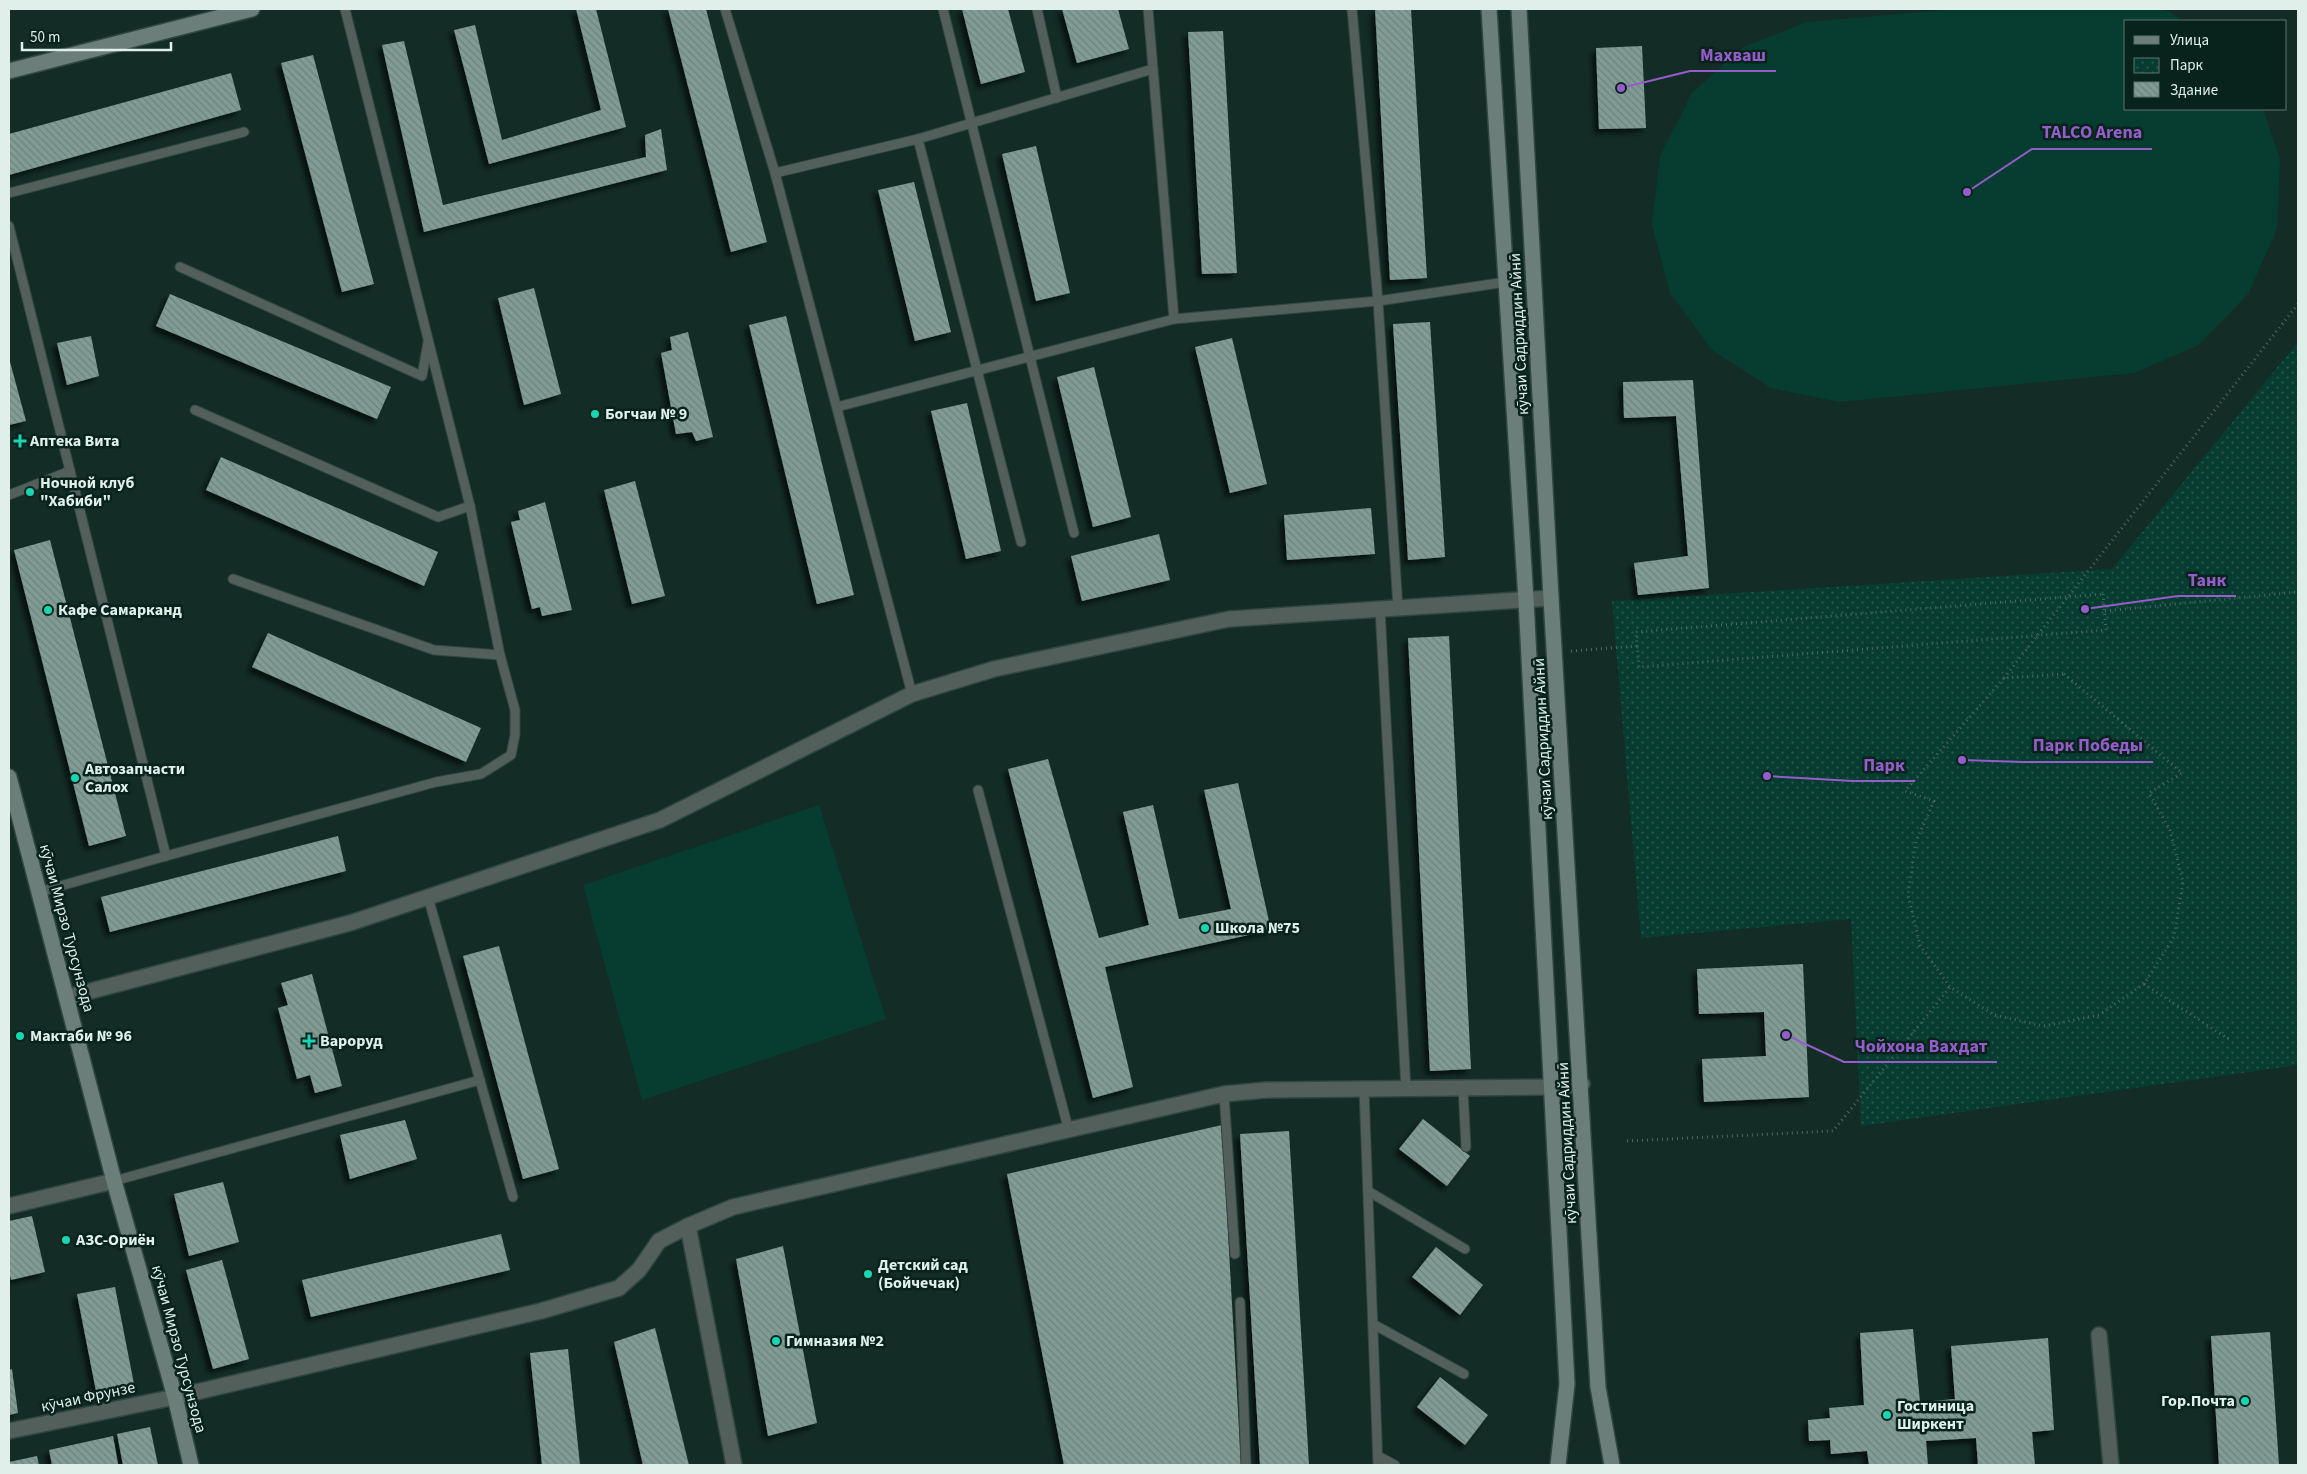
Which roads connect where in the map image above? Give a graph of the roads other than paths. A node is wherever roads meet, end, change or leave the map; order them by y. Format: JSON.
{"nodes":[{"id":1,"x":252,"y":9,"type":"edge"},
{"id":2,"x":345,"y":9,"type":"edge"},
{"id":3,"x":725,"y":9,"type":"edge"},
{"id":4,"x":943,"y":9,"type":"edge"},
{"id":5,"x":1036,"y":9,"type":"edge"},
{"id":6,"x":1148,"y":9,"type":"edge"},
{"id":7,"x":1352,"y":9,"type":"edge"},
{"id":8,"x":1489,"y":9,"type":"edge"},
{"id":9,"x":1519,"y":9,"type":"edge"},
{"id":10,"x":1154,"y":69,"type":"junction"},
{"id":11,"x":9,"y":71,"type":"edge"},
{"id":12,"x":1056,"y":98,"type":"junction"},
{"id":13,"x":972,"y":123,"type":"junction"},
{"id":14,"x":244,"y":132,"type":"dead end"},
{"id":15,"x":918,"y":139,"type":"junction"},
{"id":16,"x":775,"y":173,"type":"junction"},
{"id":17,"x":9,"y":193,"type":"edge"},
{"id":18,"x":9,"y":226,"type":"edge"},
{"id":19,"x":180,"y":267,"type":"dead end"},
{"id":20,"x":1506,"y":282,"type":"junction"},
{"id":21,"x":1378,"y":301,"type":"junction"},
{"id":22,"x":1174,"y":319,"type":"junction"},
{"id":23,"x":429,"y":337,"type":"junction"},
{"id":24,"x":1031,"y":356,"type":"junction"},
{"id":25,"x":978,"y":370,"type":"junction"},
{"id":26,"x":836,"y":407,"type":"junction"},
{"id":27,"x":195,"y":410,"type":"dead end"},
{"id":28,"x":70,"y":471,"type":"junction"},
{"id":29,"x":9,"y":495,"type":"edge"},
{"id":30,"x":470,"y":506,"type":"junction"},
{"id":31,"x":1074,"y":533,"type":"dead end"},
{"id":32,"x":1021,"y":542,"type":"dead end"},
{"id":33,"x":233,"y":579,"type":"dead end"},
{"id":34,"x":1551,"y":598,"type":"junction"},
{"id":35,"x":1526,"y":600,"type":"junction"},
{"id":36,"x":1398,"y":608,"type":"junction"},
{"id":37,"x":1380,"y":610,"type":"junction"},
{"id":38,"x":500,"y":655,"type":"junction"},
{"id":39,"x":912,"y":694,"type":"junction"},
{"id":40,"x":9,"y":777,"type":"edge"},
{"id":41,"x":978,"y":790,"type":"dead end"},
{"id":42,"x":166,"y":856,"type":"junction"},
{"id":43,"x":39,"y":892,"type":"junction"},
{"id":44,"x":428,"y":897,"type":"junction"},
{"id":45,"x":68,"y":997,"type":"junction"},
{"id":46,"x":480,"y":1080,"type":"junction"},
{"id":47,"x":1582,"y":1084,"type":"junction"},
{"id":48,"x":1551,"y":1087,"type":"junction"},
{"id":49,"x":1463,"y":1088,"type":"junction"},
{"id":50,"x":1364,"y":1089,"type":"junction"},
{"id":51,"x":1406,"y":1089,"type":"junction"},
{"id":52,"x":1224,"y":1094,"type":"junction"},
{"id":53,"x":1069,"y":1131,"type":"junction"},
{"id":54,"x":1466,"y":1147,"type":"dead end"},
{"id":55,"x":114,"y":1180,"type":"junction"},
{"id":56,"x":1368,"y":1191,"type":"junction"},
{"id":57,"x":513,"y":1197,"type":"dead end"},
{"id":58,"x":9,"y":1206,"type":"edge"},
{"id":59,"x":688,"y":1226,"type":"junction"},
{"id":60,"x":1465,"y":1249,"type":"dead end"},
{"id":61,"x":1235,"y":1254,"type":"dead end"},
{"id":62,"x":1240,"y":1302,"type":"dead end"},
{"id":63,"x":1373,"y":1324,"type":"junction"},
{"id":64,"x":2099,"y":1334,"type":"dead end"},
{"id":65,"x":1464,"y":1374,"type":"dead end"},
{"id":66,"x":175,"y":1397,"type":"junction"},
{"id":67,"x":9,"y":1432,"type":"edge"},
{"id":68,"x":1378,"y":1461,"type":"edge"},
{"id":69,"x":191,"y":1465,"type":"edge"},
{"id":70,"x":734,"y":1465,"type":"edge"},
{"id":71,"x":1246,"y":1465,"type":"edge"},
{"id":72,"x":1395,"y":1465,"type":"edge"},
{"id":73,"x":1558,"y":1465,"type":"edge"},
{"id":74,"x":1612,"y":1465,"type":"edge"},
{"id":75,"x":2111,"y":1465,"type":"edge"}],
"edges":[{"from":1,"to":11,"type":"street"},
{"from":2,"to":23,"type":"lane"},
{"from":3,"to":16,"type":"lane"},
{"from":4,"to":13,"type":"lane"},
{"from":5,"to":12,"type":"lane"},
{"from":6,"to":10,"type":"lane"},
{"from":7,"to":21,"type":"lane"},
{"from":8,"to":20,"type":"street","name":"кӯчаи Садриддин Айнӣ"},
{"from":9,"to":34,"type":"street","name":"кӯчаи Садриддин Айнӣ"},
{"from":10,"to":12,"type":"lane"},
{"from":10,"to":22,"type":"lane"},
{"from":12,"to":13,"type":"lane"},
{"from":13,"to":15,"type":"lane"},
{"from":13,"to":24,"type":"lane"},
{"from":14,"to":17,"type":"lane"},
{"from":15,"to":16,"type":"lane"},
{"from":15,"to":25,"type":"lane"},
{"from":16,"to":26,"type":"lane"},
{"from":18,"to":28,"type":"lane"},
{"from":19,"to":23,"type":"lane"},
{"from":20,"to":21,"type":"lane"},
{"from":20,"to":35,"type":"street","name":"кӯчаи Садриддин Айнӣ"},
{"from":21,"to":22,"type":"lane"},
{"from":21,"to":36,"type":"lane"},
{"from":22,"to":24,"type":"lane"},
{"from":23,"to":30,"type":"lane"},
{"from":24,"to":25,"type":"lane"},
{"from":24,"to":31,"type":"lane"},
{"from":25,"to":26,"type":"lane"},
{"from":25,"to":32,"type":"lane"},
{"from":26,"to":39,"type":"lane"},
{"from":27,"to":30,"type":"lane"},
{"from":28,"to":29,"type":"lane"},
{"from":28,"to":42,"type":"lane"},
{"from":30,"to":38,"type":"lane"},
{"from":33,"to":38,"type":"lane"},
{"from":34,"to":35,"type":"street"},
{"from":34,"to":47,"type":"street","name":"кӯчаи Садриддин Айнӣ"},
{"from":35,"to":36,"type":"street"},
{"from":35,"to":48,"type":"street","name":"кӯчаи Садриддин Айнӣ"},
{"from":36,"to":37,"type":"street"},
{"from":37,"to":39,"type":"street"},
{"from":37,"to":51,"type":"lane"},
{"from":38,"to":42,"type":"lane"},
{"from":39,"to":44,"type":"street"},
{"from":40,"to":43,"type":"street","name":"кӯчаи Мирзо Турсунзода"},
{"from":41,"to":53,"type":"lane"},
{"from":42,"to":43,"type":"lane"},
{"from":43,"to":45,"type":"street","name":"кӯчаи Мирзо Турсунзода"},
{"from":44,"to":45,"type":"street"},
{"from":44,"to":46,"type":"lane"},
{"from":45,"to":55,"type":"street","name":"кӯчаи Мирзо Турсунзода"},
{"from":46,"to":55,"type":"lane"},
{"from":46,"to":57,"type":"lane"},
{"from":47,"to":48,"type":"street","name":"кӯчаи Фрунзе"},
{"from":47,"to":74,"type":"street","name":"кӯчаи Садриддин Айнӣ"},
{"from":48,"to":49,"type":"street","name":"кӯчаи Фрунзе"},
{"from":48,"to":73,"type":"street","name":"кӯчаи Садриддин Айнӣ"},
{"from":49,"to":51,"type":"street","name":"кӯчаи Фрунзе"},
{"from":49,"to":54,"type":"lane"},
{"from":50,"to":51,"type":"street","name":"кӯчаи Фрунзе"},
{"from":50,"to":52,"type":"street","name":"кӯчаи Фрунзе"},
{"from":50,"to":56,"type":"lane"},
{"from":52,"to":53,"type":"street","name":"кӯчаи Фрунзе"},
{"from":52,"to":61,"type":"lane"},
{"from":53,"to":59,"type":"street","name":"кӯчаи Фрунзе"},
{"from":55,"to":58,"type":"street"},
{"from":55,"to":66,"type":"street","name":"кӯчаи Мирзо Турсунзода"},
{"from":56,"to":60,"type":"lane"},
{"from":56,"to":63,"type":"lane"},
{"from":59,"to":66,"type":"street","name":"кӯчаи Фрунзе"},
{"from":59,"to":70,"type":"street"},
{"from":62,"to":71,"type":"lane"},
{"from":63,"to":65,"type":"lane"},
{"from":63,"to":68,"type":"lane"},
{"from":64,"to":75,"type":"street"},
{"from":66,"to":67,"type":"street","name":"кӯчаи Фрунзе"},
{"from":66,"to":69,"type":"street","name":"кӯчаи Мирзо Турсунзода"},
{"from":68,"to":72,"type":"lane"}]}
